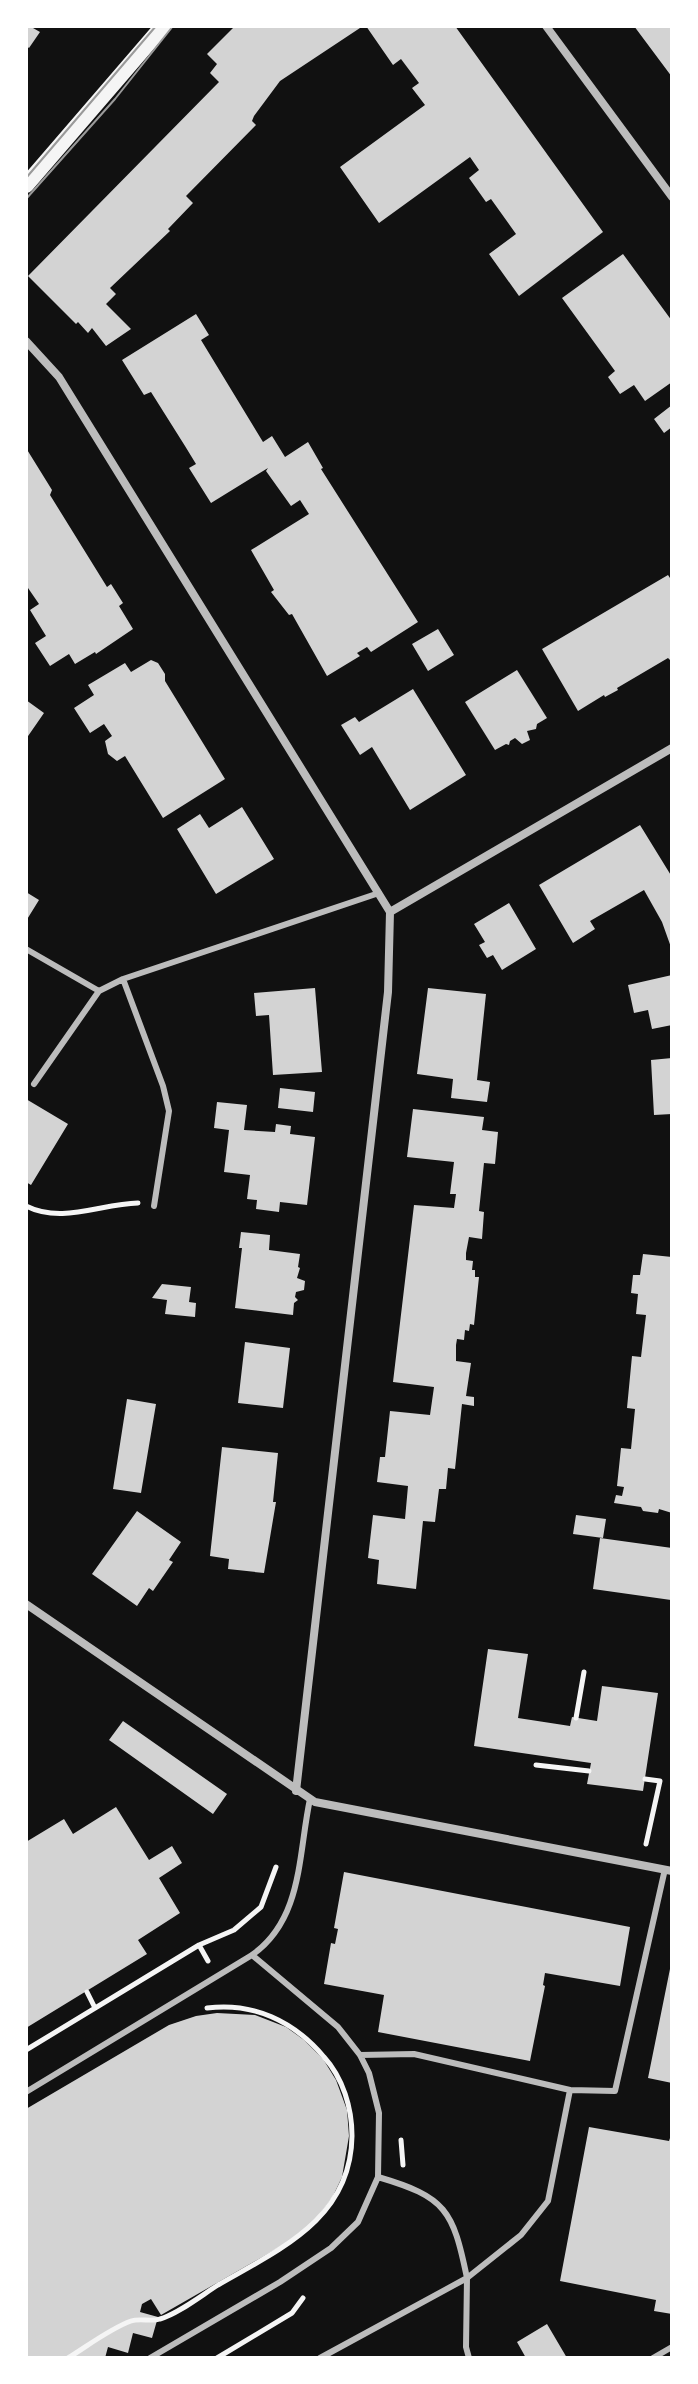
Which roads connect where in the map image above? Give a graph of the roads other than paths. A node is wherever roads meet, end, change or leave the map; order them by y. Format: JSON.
{"nodes":[{"id":1,"x":546,"y":26,"type":"edge"},
{"id":2,"x":162,"y":29,"type":"edge"},
{"id":3,"x":26,"y":185,"type":"edge"},
{"id":4,"x":672,"y":197,"type":"edge"},
{"id":5,"x":26,"y":341,"type":"edge"},
{"id":6,"x":672,"y":749,"type":"edge"},
{"id":7,"x":379,"y":893,"type":"junction"},
{"id":8,"x":390,"y":912,"type":"junction"},
{"id":9,"x":26,"y":949,"type":"edge"},
{"id":10,"x":123,"y":979,"type":"junction"},
{"id":11,"x":99,"y":991,"type":"junction"},
{"id":12,"x":34,"y":1084,"type":"dead end"},
{"id":13,"x":154,"y":1206,"type":"road end"},
{"id":14,"x":26,"y":1604,"type":"edge"},
{"id":15,"x":296,"y":1791,"type":"junction"},
{"id":16,"x":310,"y":1799,"type":"junction"},
{"id":17,"x":668,"y":1870,"type":"edge"},
{"id":18,"x":252,"y":1955,"type":"junction"},
{"id":19,"x":360,"y":2055,"type":"junction"},
{"id":20,"x":570,"y":2090,"type":"junction"},
{"id":21,"x":26,"y":2092,"type":"edge"},
{"id":22,"x":378,"y":2177,"type":"junction"},
{"id":23,"x":467,"y":2278,"type":"junction"},
{"id":24,"x":672,"y":2347,"type":"edge"},
{"id":25,"x":150,"y":2358,"type":"edge"},
{"id":26,"x":320,"y":2358,"type":"edge"},
{"id":27,"x":469,"y":2358,"type":"edge"},
{"id":28,"x":653,"y":2358,"type":"edge"}],
"edges":[{"from":1,"to":4,"type":"street"},
{"from":2,"to":3,"type":"main road"},
{"from":5,"to":7,"type":"street"},
{"from":6,"to":8,"type":"street"},
{"from":7,"to":8,"type":"street"},
{"from":7,"to":10,"type":"lane"},
{"from":8,"to":15,"type":"street"},
{"from":9,"to":11,"type":"lane"},
{"from":10,"to":11,"type":"lane"},
{"from":10,"to":13,"type":"lane"},
{"from":11,"to":12,"type":"lane"},
{"from":14,"to":15,"type":"street"},
{"from":15,"to":16,"type":"street"},
{"from":16,"to":17,"type":"street"},
{"from":16,"to":18,"type":"lane"},
{"from":17,"to":20,"type":"lane"},
{"from":18,"to":19,"type":"lane"},
{"from":18,"to":21,"type":"lane"},
{"from":19,"to":20,"type":"lane"},
{"from":19,"to":22,"type":"lane"},
{"from":20,"to":23,"type":"lane"},
{"from":22,"to":23,"type":"lane"},
{"from":22,"to":25,"type":"lane"},
{"from":23,"to":26,"type":"lane"},
{"from":23,"to":27,"type":"lane"},
{"from":24,"to":28,"type":"lane"}]}
